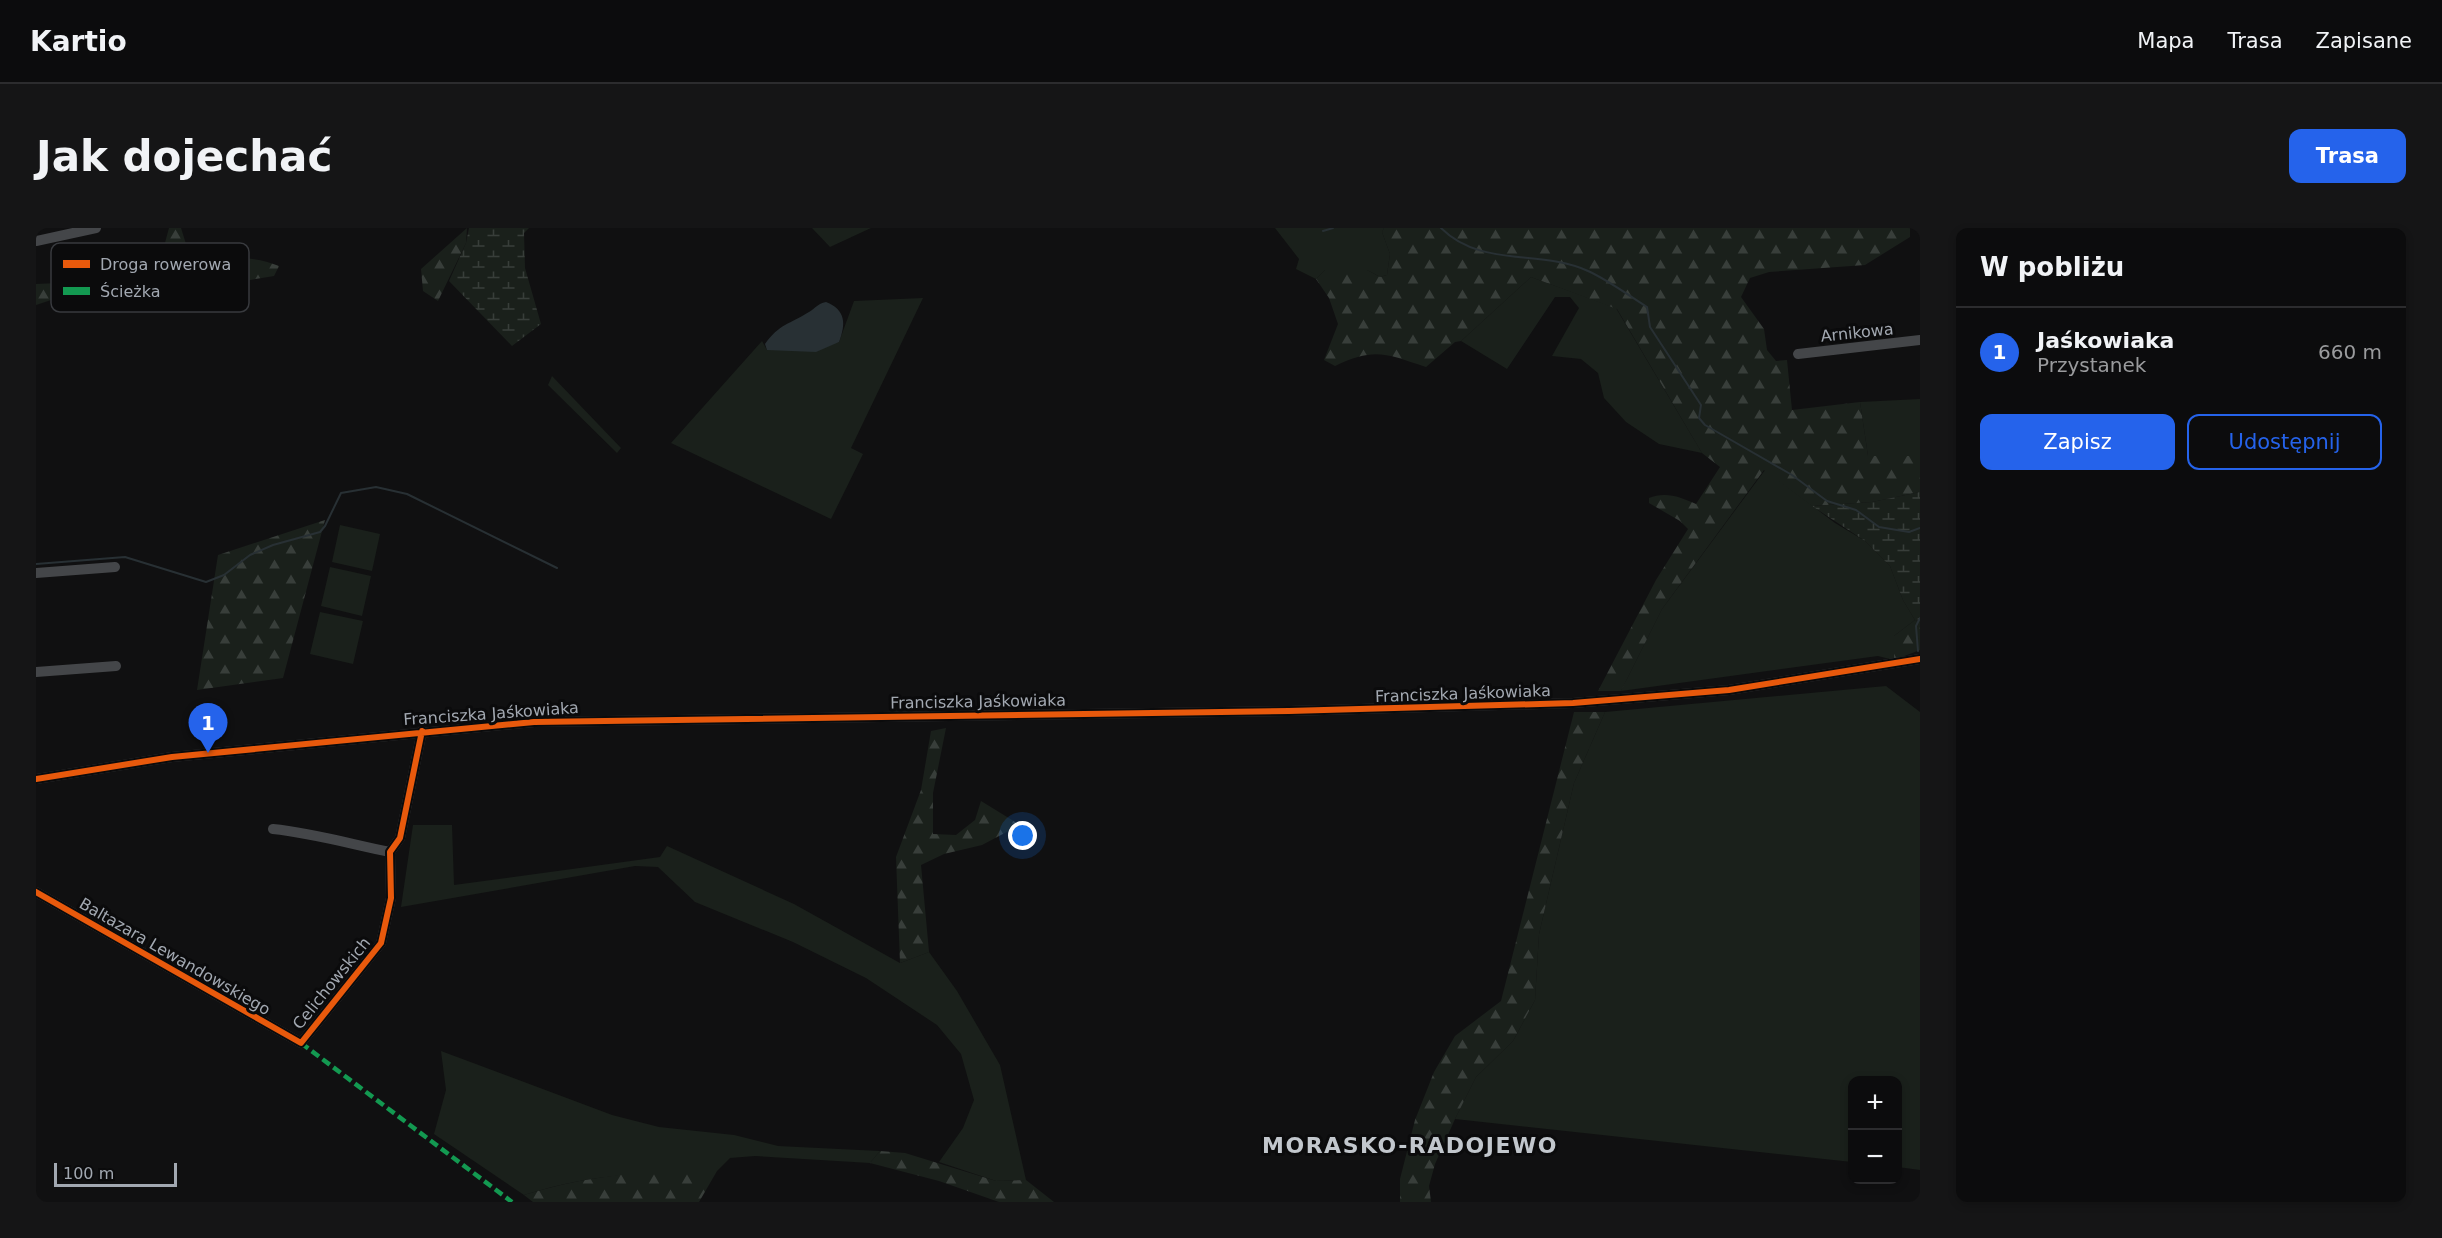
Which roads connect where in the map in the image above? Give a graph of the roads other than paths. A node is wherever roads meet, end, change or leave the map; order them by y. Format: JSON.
{"nodes":[{"id":1,"x":96,"y":228,"type":"edge"},
{"id":2,"x":36,"y":241,"type":"edge"},
{"id":3,"x":1920,"y":340,"type":"edge"},
{"id":4,"x":1798,"y":354,"type":"dead end"},
{"id":5,"x":115,"y":567,"type":"dead end"},
{"id":6,"x":36,"y":573,"type":"edge"},
{"id":7,"x":1920,"y":659,"type":"edge"},
{"id":8,"x":116,"y":666,"type":"dead end"},
{"id":9,"x":36,"y":672,"type":"edge"},
{"id":10,"x":422,"y":731,"type":"junction"},
{"id":11,"x":36,"y":779,"type":"edge"},
{"id":12,"x":273,"y":829,"type":"dead end"},
{"id":13,"x":390,"y":852,"type":"junction"},
{"id":14,"x":36,"y":892,"type":"edge"},
{"id":15,"x":301,"y":1043,"type":"joint"}],
"edges":[{"from":1,"to":2,"type":"street"},
{"from":3,"to":4,"type":"street","name":"Arnikowa"},
{"from":5,"to":6,"type":"street"},
{"from":7,"to":10,"type":"street","name":"Franciszka Jaśkowiaka"},
{"from":8,"to":9,"type":"street"},
{"from":10,"to":11,"type":"street","name":"Franciszka Jaśkowiaka"},
{"from":10,"to":13,"type":"street","name":"Celichowskich"},
{"from":12,"to":13,"type":"street"},
{"from":13,"to":15,"type":"street","name":"Celichowskich"},
{"from":14,"to":15,"type":"street","name":"Baltazara Lewandowskiego"}]}
